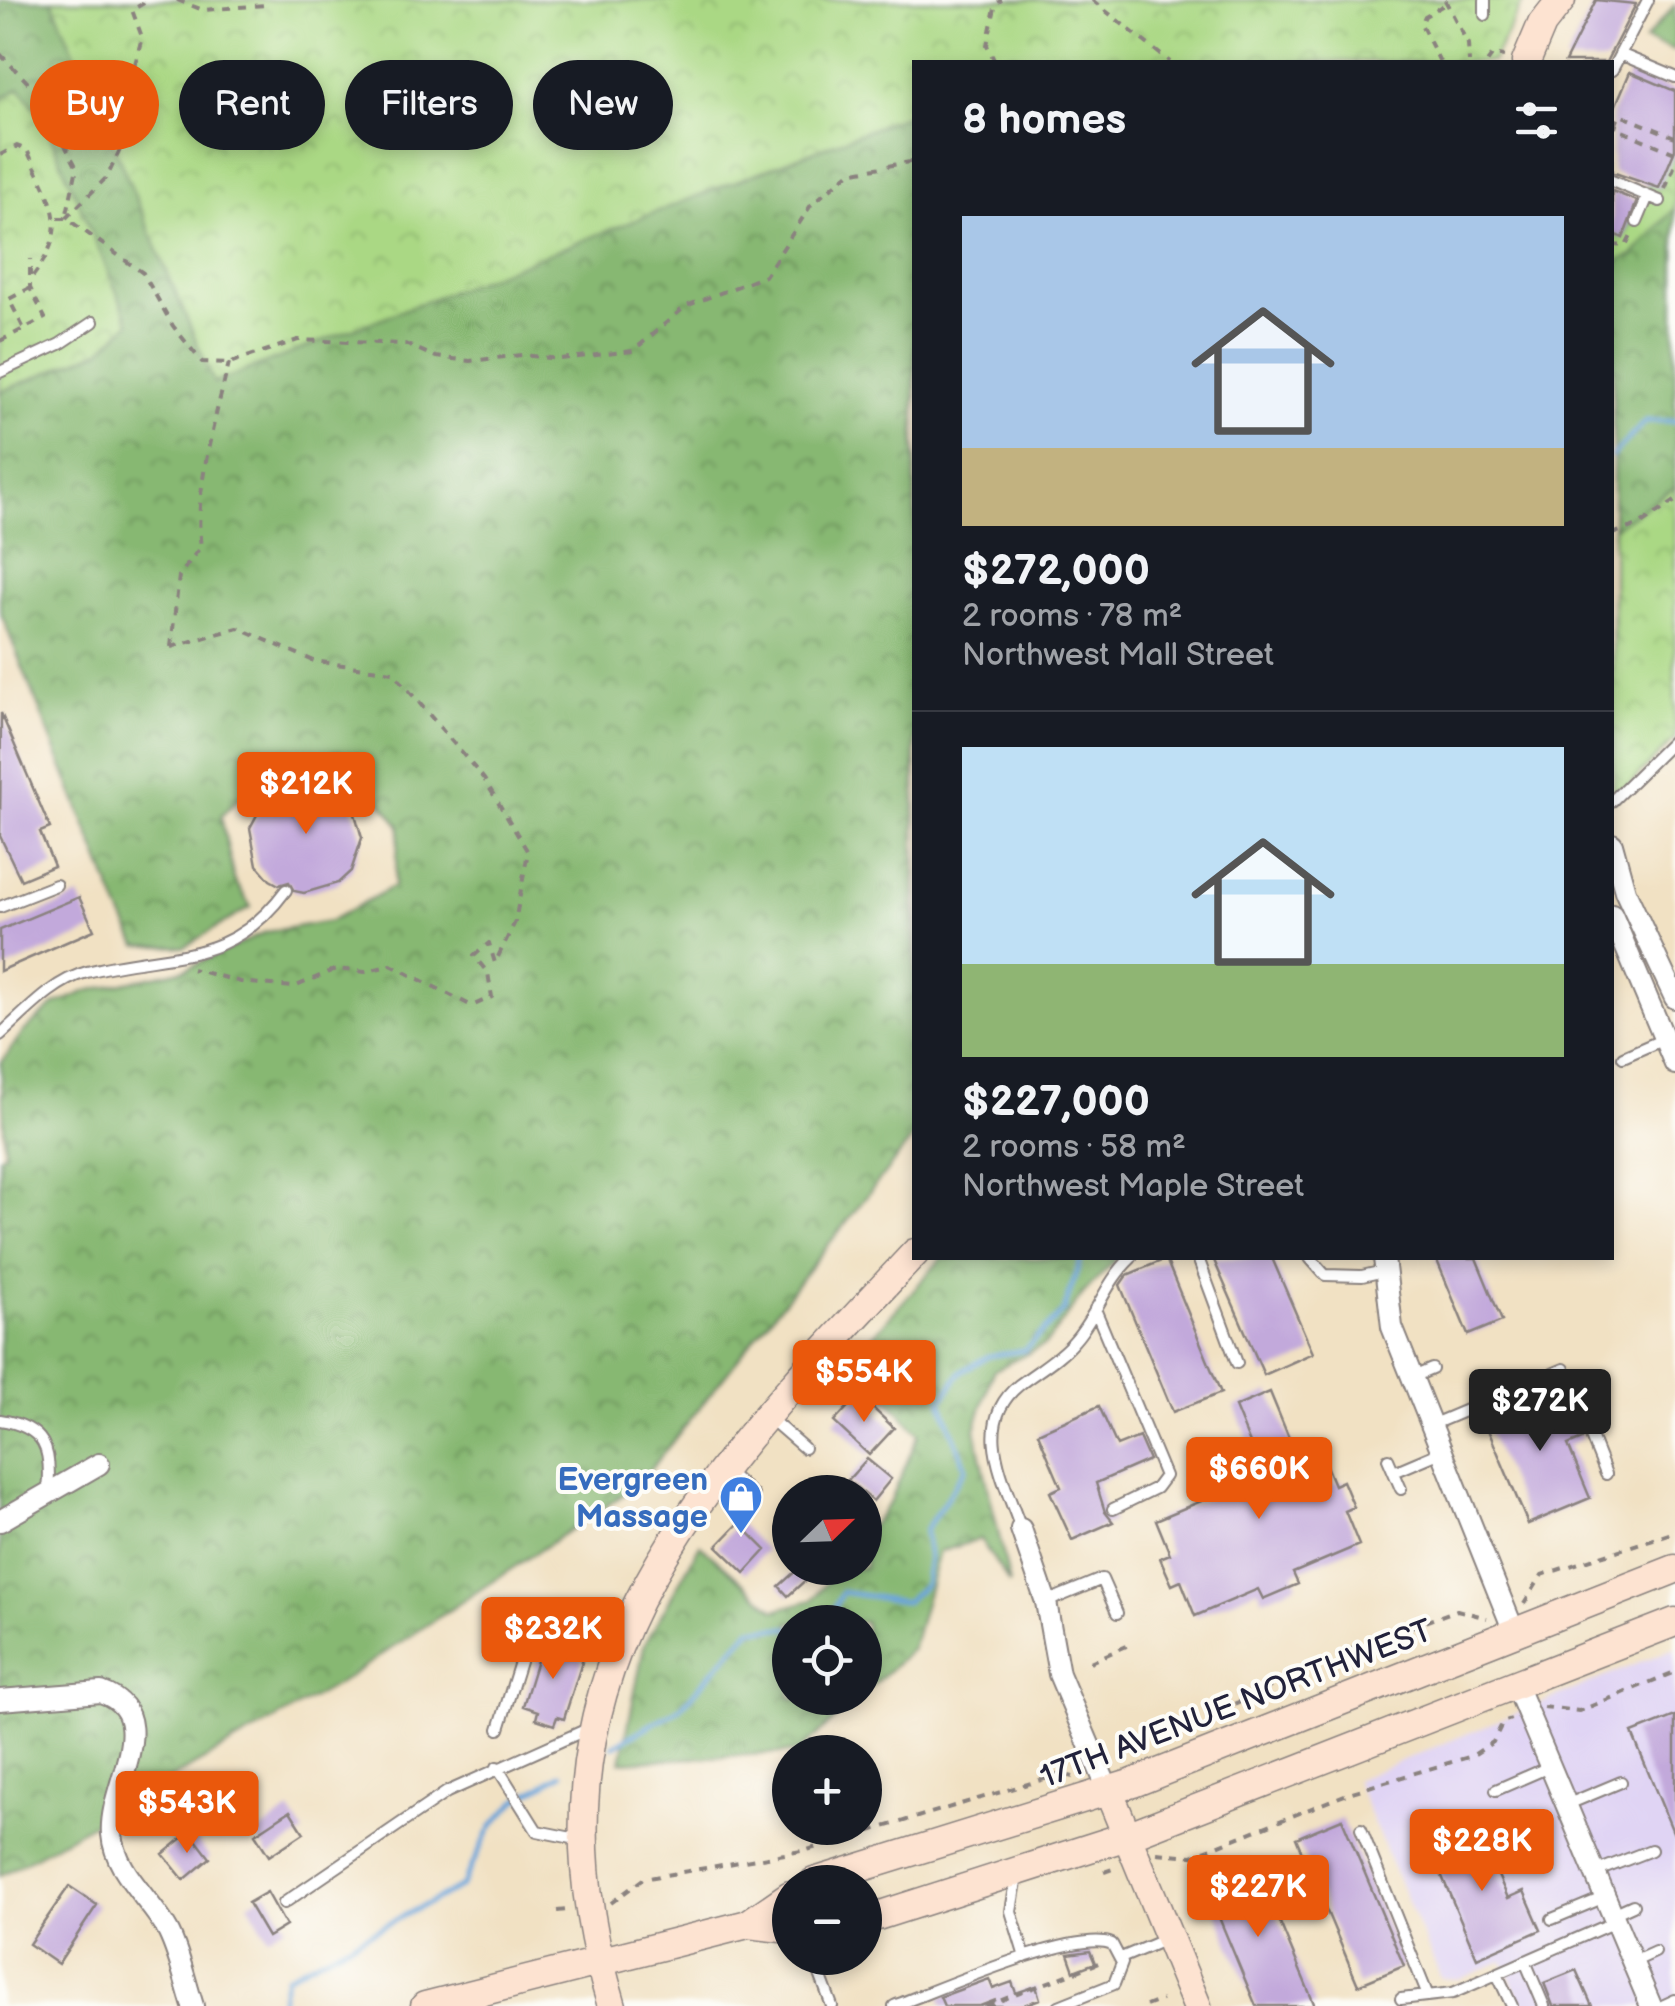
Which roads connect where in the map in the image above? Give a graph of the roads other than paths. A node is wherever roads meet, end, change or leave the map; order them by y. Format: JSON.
{"nodes":[{"id":1,"x":1484,"y":0,"type":"edge"},
{"id":2,"x":1561,"y":0,"type":"edge"},
{"id":3,"x":1648,"y":0,"type":"edge"},
{"id":4,"x":1544,"y":12,"type":"edge"},
{"id":5,"x":1485,"y":16,"type":"dead end"},
{"id":6,"x":1620,"y":54,"type":"junction"},
{"id":7,"x":1515,"y":59,"type":"edge"},
{"id":8,"x":1614,"y":66,"type":"edge"},
{"id":9,"x":1675,"y":77,"type":"edge"},
{"id":10,"x":1614,"y":181,"type":"edge"},
{"id":11,"x":1637,"y":222,"type":"road end"},
{"id":12,"x":94,"y":322,"type":"dead end"},
{"id":13,"x":0,"y":372,"type":"edge"},
{"id":14,"x":1675,"y":739,"type":"edge"},
{"id":15,"x":1614,"y":800,"type":"edge"},
{"id":16,"x":1614,"y":851,"type":"edge"},
{"id":17,"x":56,"y":885,"type":"dead end"},
{"id":18,"x":286,"y":890,"type":"dead end"},
{"id":19,"x":0,"y":907,"type":"edge"},
{"id":20,"x":1614,"y":921,"type":"edge"},
{"id":21,"x":1667,"y":958,"type":"edge"},
{"id":22,"x":1675,"y":998,"type":"edge"},
{"id":23,"x":0,"y":1034,"type":"edge"},
{"id":24,"x":1664,"y":1039,"type":"junction"},
{"id":25,"x":1623,"y":1057,"type":"dead end"},
{"id":26,"x":1675,"y":1064,"type":"edge"},
{"id":27,"x":912,"y":1256,"type":"edge"},
{"id":28,"x":1129,"y":1260,"type":"edge"},
{"id":29,"x":1199,"y":1260,"type":"edge"},
{"id":30,"x":1312,"y":1260,"type":"edge"},
{"id":31,"x":1384,"y":1264,"type":"edge"},
{"id":32,"x":1095,"y":1309,"type":"junction"},
{"id":33,"x":1237,"y":1363,"type":"dead end"},
{"id":34,"x":766,"y":1415,"type":"junction"},
{"id":35,"x":0,"y":1420,"type":"edge"},
{"id":36,"x":1430,"y":1425,"type":"junction"},
{"id":37,"x":804,"y":1448,"type":"dead end"},
{"id":38,"x":1441,"y":1452,"type":"junction"},
{"id":39,"x":1388,"y":1459,"type":"dead end"},
{"id":40,"x":99,"y":1464,"type":"dead end"},
{"id":41,"x":721,"y":1467,"type":"junction"},
{"id":42,"x":1394,"y":1472,"type":"junction"},
{"id":43,"x":1606,"y":1474,"type":"dead end"},
{"id":44,"x":1401,"y":1489,"type":"dead end"},
{"id":45,"x":48,"y":1492,"type":"junction"},
{"id":46,"x":753,"y":1495,"type":"dead end"},
{"id":47,"x":1113,"y":1509,"type":"dead end"},
{"id":48,"x":0,"y":1520,"type":"edge"},
{"id":49,"x":1021,"y":1529,"type":"joint"},
{"id":50,"x":1675,"y":1569,"type":"edge"},
{"id":51,"x":1046,"y":1602,"type":"junction"},
{"id":52,"x":1117,"y":1613,"type":"dead end"},
{"id":53,"x":1675,"y":1622,"type":"edge"},
{"id":54,"x":1516,"y":1634,"type":"junction"},
{"id":55,"x":618,"y":1644,"type":"junction"},
{"id":56,"x":1516,"y":1685,"type":"junction"},
{"id":57,"x":0,"y":1700,"type":"edge"},
{"id":58,"x":593,"y":1726,"type":"junction"},
{"id":59,"x":499,"y":1730,"type":"dead end"},
{"id":60,"x":496,"y":1767,"type":"junction"},
{"id":61,"x":1550,"y":1767,"type":"junction"},
{"id":62,"x":1621,"y":1782,"type":"dead end"},
{"id":63,"x":1496,"y":1790,"type":"dead end"},
{"id":64,"x":1109,"y":1792,"type":"junction"},
{"id":65,"x":1565,"y":1805,"type":"junction"},
{"id":66,"x":1361,"y":1830,"type":"dead end"},
{"id":67,"x":1127,"y":1836,"type":"junction"},
{"id":68,"x":582,"y":1840,"type":"junction"},
{"id":69,"x":1650,"y":1850,"type":"dead end"},
{"id":70,"x":882,"y":1865,"type":"edge"},
{"id":71,"x":1018,"y":1872,"type":"junction"},
{"id":72,"x":1594,"y":1872,"type":"junction"},
{"id":73,"x":284,"y":1902,"type":"dead end"},
{"id":74,"x":1633,"y":1905,"type":"dead end"},
{"id":75,"x":772,"y":1907,"type":"edge"},
{"id":76,"x":1611,"y":1911,"type":"junction"},
{"id":77,"x":882,"y":1915,"type":"edge"},
{"id":78,"x":1552,"y":1919,"type":"dead end"},
{"id":79,"x":748,"y":1924,"type":"junction"},
{"id":80,"x":772,"y":1927,"type":"edge"},
{"id":81,"x":1169,"y":1937,"type":"junction"},
{"id":82,"x":1656,"y":1952,"type":"dead end"},
{"id":83,"x":1025,"y":1957,"type":"junction"},
{"id":84,"x":598,"y":1959,"type":"junction"},
{"id":85,"x":1115,"y":1959,"type":"junction"},
{"id":86,"x":1525,"y":1961,"type":"junction"},
{"id":87,"x":1632,"y":1962,"type":"junction"},
{"id":88,"x":1497,"y":1974,"type":"junction"},
{"id":89,"x":820,"y":1975,"type":"edge"},
{"id":90,"x":1428,"y":1996,"type":"junction"},
{"id":91,"x":1402,"y":1999,"type":"dead end"},
{"id":92,"x":1675,"y":2000,"type":"edge"},
{"id":93,"x":192,"y":2006,"type":"edge"},
{"id":94,"x":425,"y":2006,"type":"edge"},
{"id":95,"x":612,"y":2006,"type":"edge"},
{"id":96,"x":832,"y":2006,"type":"edge"},
{"id":97,"x":894,"y":2006,"type":"edge"},
{"id":98,"x":1059,"y":2006,"type":"edge"},
{"id":99,"x":1197,"y":2006,"type":"edge"},
{"id":100,"x":1512,"y":2006,"type":"edge"},
{"id":101,"x":1544,"y":2006,"type":"edge"},
{"id":102,"x":1651,"y":2006,"type":"edge"},
{"id":103,"x":1662,"y":2006,"type":"edge"}],
"edges":[{"from":1,"to":5,"type":"lane"},
{"from":2,"to":4,"type":"main road"},
{"from":3,"to":6,"type":"lane"},
{"from":4,"to":7,"type":"main road"},
{"from":6,"to":8,"type":"lane"},
{"from":6,"to":9,"type":"lane"},
{"from":10,"to":11,"type":"lane"},
{"from":12,"to":13,"type":"lane"},
{"from":14,"to":15,"type":"lane"},
{"from":16,"to":21,"type":"street"},
{"from":17,"to":19,"type":"lane"},
{"from":18,"to":23,"type":"lane"},
{"from":20,"to":24,"type":"street"},
{"from":21,"to":22,"type":"street"},
{"from":24,"to":25,"type":"lane"},
{"from":24,"to":26,"type":"street"},
{"from":27,"to":34,"type":"main road"},
{"from":28,"to":32,"type":"lane"},
{"from":29,"to":33,"type":"lane"},
{"from":30,"to":31,"type":"lane"},
{"from":31,"to":36,"type":"street"},
{"from":32,"to":47,"type":"lane"},
{"from":32,"to":49,"type":"lane"},
{"from":34,"to":37,"type":"lane"},
{"from":34,"to":41,"type":"main road"},
{"from":35,"to":45,"type":"lane"},
{"from":36,"to":38,"type":"street"},
{"from":36,"to":43,"type":"lane"},
{"from":38,"to":42,"type":"lane"},
{"from":38,"to":54,"type":"street"},
{"from":39,"to":42,"type":"lane"},
{"from":40,"to":45,"type":"street"},
{"from":41,"to":46,"type":"lane"},
{"from":41,"to":55,"type":"main road"},
{"from":42,"to":44,"type":"lane"},
{"from":45,"to":48,"type":"street"},
{"from":49,"to":51,"type":"street"},
{"from":50,"to":54,"type":"main road","name":"17TH AVENUE NORTHWEST"},
{"from":51,"to":52,"type":"lane"},
{"from":51,"to":64,"type":"street"},
{"from":53,"to":56,"type":"main road"},
{"from":54,"to":64,"type":"main road","name":"17TH AVENUE NORTHWEST"},
{"from":55,"to":58,"type":"main road"},
{"from":55,"to":59,"type":"lane"},
{"from":56,"to":61,"type":"street"},
{"from":56,"to":67,"type":"main road"},
{"from":57,"to":93,"type":"street"},
{"from":58,"to":60,"type":"lane"},
{"from":58,"to":68,"type":"main road"},
{"from":60,"to":68,"type":"lane"},
{"from":60,"to":73,"type":"lane"},
{"from":61,"to":63,"type":"lane"},
{"from":61,"to":65,"type":"street"},
{"from":62,"to":65,"type":"lane"},
{"from":64,"to":67,"type":"main road"},
{"from":64,"to":70,"type":"main road","name":"17TH AVENUE NORTHWEST"},
{"from":65,"to":72,"type":"street"},
{"from":66,"to":90,"type":"lane"},
{"from":67,"to":71,"type":"main road"},
{"from":67,"to":81,"type":"main road"},
{"from":68,"to":84,"type":"main road"},
{"from":69,"to":72,"type":"lane"},
{"from":71,"to":77,"type":"main road"},
{"from":71,"to":83,"type":"lane"},
{"from":72,"to":76,"type":"street"},
{"from":74,"to":76,"type":"lane"},
{"from":75,"to":79,"type":"main road"},
{"from":76,"to":78,"type":"lane"},
{"from":76,"to":86,"type":"lane"},
{"from":76,"to":87,"type":"street"},
{"from":79,"to":80,"type":"main road"},
{"from":79,"to":84,"type":"main road"},
{"from":81,"to":85,"type":"lane"},
{"from":81,"to":99,"type":"main road"},
{"from":82,"to":87,"type":"lane"},
{"from":83,"to":85,"type":"lane"},
{"from":83,"to":97,"type":"lane"},
{"from":84,"to":94,"type":"main road"},
{"from":84,"to":95,"type":"main road"},
{"from":85,"to":98,"type":"lane"},
{"from":86,"to":88,"type":"lane"},
{"from":86,"to":101,"type":"lane"},
{"from":87,"to":102,"type":"street"},
{"from":88,"to":90,"type":"lane"},
{"from":88,"to":100,"type":"lane"},
{"from":89,"to":96,"type":"lane"},
{"from":90,"to":91,"type":"lane"},
{"from":92,"to":103,"type":"lane"}]}
